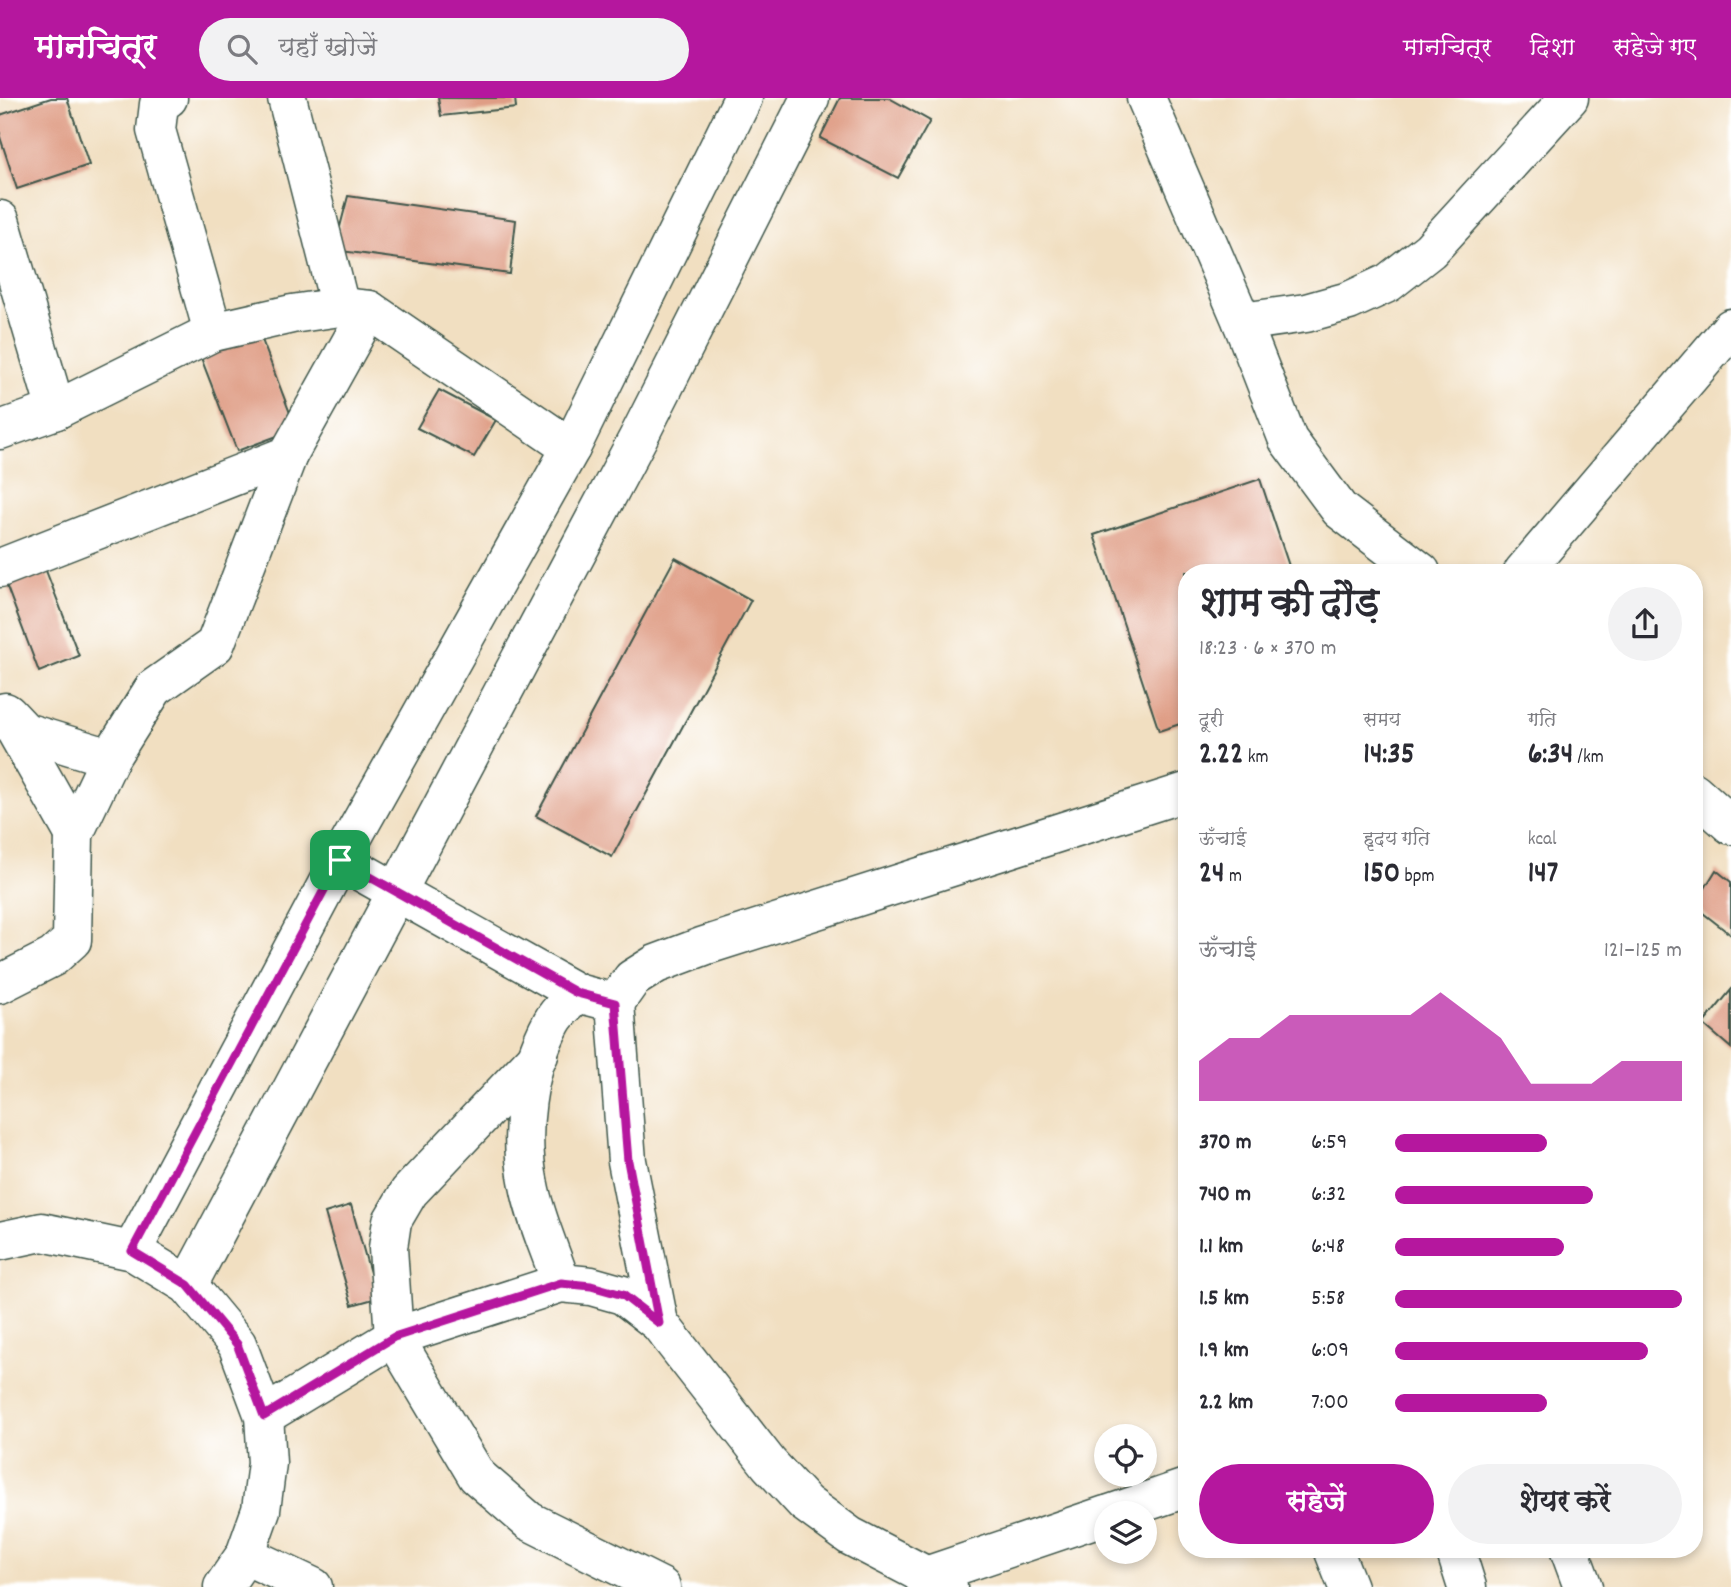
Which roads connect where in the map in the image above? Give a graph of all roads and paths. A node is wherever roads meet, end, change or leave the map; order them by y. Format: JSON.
{"nodes":[{"id":1,"x":168,"y":98,"type":"edge"},
{"id":2,"x":286,"y":98,"type":"edge"},
{"id":3,"x":743,"y":98,"type":"edge"},
{"id":4,"x":810,"y":98,"type":"edge"},
{"id":5,"x":1146,"y":98,"type":"edge"},
{"id":6,"x":1569,"y":98,"type":"edge"},
{"id":7,"x":3,"y":242,"type":"edge"},
{"id":8,"x":355,"y":309,"type":"junction"},
{"id":9,"x":1242,"y":322,"type":"junction"},
{"id":10,"x":1731,"y":328,"type":"edge"},
{"id":11,"x":213,"y":332,"type":"junction"},
{"id":12,"x":56,"y":410,"type":"junction"},
{"id":13,"x":0,"y":429,"type":"edge"},
{"id":14,"x":571,"y":448,"type":"junction"},
{"id":15,"x":288,"y":455,"type":"junction"},
{"id":16,"x":1411,"y":564,"type":"edge"},
{"id":17,"x":1530,"y":564,"type":"edge"},
{"id":18,"x":0,"y":568,"type":"edge"},
{"id":19,"x":3,"y":709,"type":"edge"},
{"id":20,"x":110,"y":758,"type":"junction"},
{"id":21,"x":1178,"y":795,"type":"edge"},
{"id":22,"x":1703,"y":800,"type":"edge"},
{"id":23,"x":1731,"y":825,"type":"edge"},
{"id":24,"x":74,"y":834,"type":"junction"},
{"id":25,"x":340,"y":860,"type":"junction"},
{"id":26,"x":397,"y":892,"type":"junction"},
{"id":27,"x":0,"y":984,"type":"edge"},
{"id":28,"x":577,"y":993,"type":"junction"},
{"id":29,"x":615,"y":1003,"type":"junction"},
{"id":30,"x":539,"y":1055,"type":"junction"},
{"id":31,"x":0,"y":1241,"type":"edge"},
{"id":32,"x":132,"y":1251,"type":"junction"},
{"id":33,"x":561,"y":1283,"type":"junction"},
{"id":34,"x":188,"y":1285,"type":"junction"},
{"id":35,"x":659,"y":1323,"type":"junction"},
{"id":36,"x":394,"y":1337,"type":"junction"},
{"id":37,"x":264,"y":1416,"type":"junction"},
{"id":38,"x":1178,"y":1491,"type":"edge"},
{"id":39,"x":1147,"y":1501,"type":"edge"},
{"id":40,"x":1094,"y":1520,"type":"edge"},
{"id":41,"x":245,"y":1555,"type":"junction"},
{"id":42,"x":1337,"y":1558,"type":"edge"},
{"id":43,"x":1458,"y":1558,"type":"edge"},
{"id":44,"x":1572,"y":1558,"type":"edge"},
{"id":45,"x":637,"y":1582,"type":"edge"},
{"id":46,"x":936,"y":1583,"type":"edge"},
{"id":47,"x":223,"y":1587,"type":"edge"},
{"id":48,"x":313,"y":1587,"type":"edge"},
{"id":49,"x":1348,"y":1587,"type":"edge"},
{"id":50,"x":1467,"y":1587,"type":"edge"},
{"id":51,"x":1583,"y":1587,"type":"edge"}],
"edges":[{"from":1,"to":11,"type":"street"},
{"from":2,"to":8,"type":"street"},
{"from":3,"to":14,"type":"street"},
{"from":4,"to":26,"type":"street"},
{"from":5,"to":9,"type":"street"},
{"from":6,"to":9,"type":"street"},
{"from":7,"to":12,"type":"street"},
{"from":8,"to":11,"type":"street"},
{"from":8,"to":14,"type":"street"},
{"from":8,"to":15,"type":"street"},
{"from":9,"to":16,"type":"street"},
{"from":10,"to":17,"type":"street"},
{"from":11,"to":12,"type":"street"},
{"from":12,"to":13,"type":"street"},
{"from":14,"to":25,"type":"street"},
{"from":15,"to":18,"type":"street"},
{"from":15,"to":20,"type":"street"},
{"from":19,"to":20,"type":"street"},
{"from":19,"to":24,"type":"street"},
{"from":20,"to":24,"type":"street"},
{"from":21,"to":29,"type":"street"},
{"from":22,"to":23,"type":"street"},
{"from":24,"to":27,"type":"street"},
{"from":25,"to":26,"type":"street"},
{"from":25,"to":32,"type":"street"},
{"from":26,"to":28,"type":"street"},
{"from":26,"to":34,"type":"street"},
{"from":28,"to":29,"type":"street"},
{"from":28,"to":30,"type":"street"},
{"from":29,"to":35,"type":"street"},
{"from":30,"to":33,"type":"street"},
{"from":30,"to":36,"type":"street"},
{"from":31,"to":32,"type":"street"},
{"from":32,"to":34,"type":"street"},
{"from":33,"to":35,"type":"street"},
{"from":33,"to":36,"type":"street"},
{"from":34,"to":37,"type":"street"},
{"from":35,"to":46,"type":"street"},
{"from":36,"to":37,"type":"street"},
{"from":36,"to":45,"type":"street"},
{"from":37,"to":41,"type":"street"},
{"from":38,"to":39,"type":"street"},
{"from":40,"to":46,"type":"street"},
{"from":41,"to":47,"type":"street"},
{"from":41,"to":48,"type":"street"},
{"from":42,"to":49,"type":"street"},
{"from":43,"to":50,"type":"street"},
{"from":44,"to":51,"type":"street"}]}
